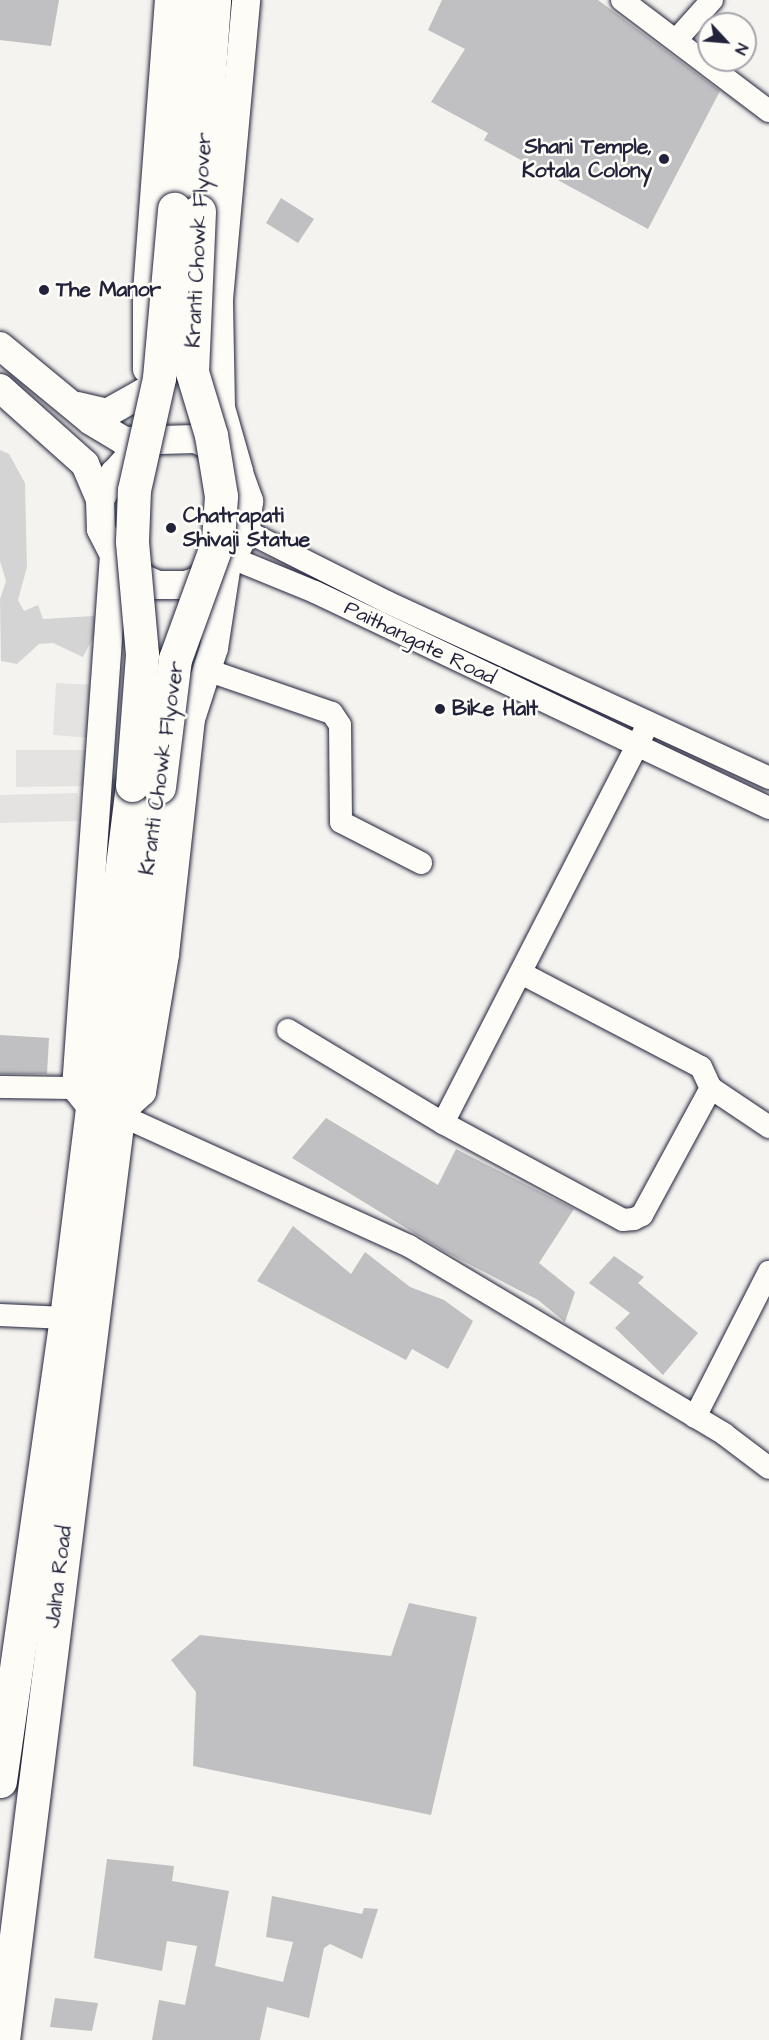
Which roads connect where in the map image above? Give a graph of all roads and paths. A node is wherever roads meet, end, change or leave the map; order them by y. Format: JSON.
{"nodes":[{"id":1,"x":169,"y":0,"type":"edge"},
{"id":2,"x":190,"y":0,"type":"edge"},
{"id":3,"x":214,"y":0,"type":"edge"},
{"id":4,"x":246,"y":0,"type":"edge"},
{"id":5,"x":622,"y":0,"type":"edge"},
{"id":6,"x":712,"y":0,"type":"edge"},
{"id":7,"x":678,"y":38,"type":"junction"},
{"id":8,"x":769,"y":111,"type":"edge"},
{"id":9,"x":186,"y":210,"type":"junction"},
{"id":10,"x":0,"y":346,"type":"edge"},
{"id":11,"x":0,"y":388,"type":"edge"},
{"id":12,"x":146,"y":391,"type":"junction"},
{"id":13,"x":69,"y":403,"type":"junction"},
{"id":14,"x":143,"y":443,"type":"junction"},
{"id":15,"x":239,"y":473,"type":"junction"},
{"id":16,"x":100,"y":500,"type":"junction"},
{"id":17,"x":246,"y":531,"type":"junction"},
{"id":18,"x":114,"y":555,"type":"junction"},
{"id":19,"x":229,"y":561,"type":"junction"},
{"id":20,"x":207,"y":669,"type":"junction"},
{"id":21,"x":650,"y":723,"type":"junction"},
{"id":22,"x":637,"y":747,"type":"junction"},
{"id":23,"x":769,"y":778,"type":"edge"},
{"id":24,"x":146,"y":786,"type":"junction"},
{"id":25,"x":769,"y":808,"type":"edge"},
{"id":26,"x":421,"y":863,"type":"dead end"},
{"id":27,"x":521,"y":973,"type":"junction"},
{"id":28,"x":288,"y":1030,"type":"dead end"},
{"id":29,"x":0,"y":1087,"type":"edge"},
{"id":30,"x":711,"y":1088,"type":"junction"},
{"id":31,"x":95,"y":1104,"type":"junction"},
{"id":32,"x":443,"y":1123,"type":"junction"},
{"id":33,"x":769,"y":1127,"type":"edge"},
{"id":34,"x":769,"y":1272,"type":"edge"},
{"id":35,"x":0,"y":1316,"type":"edge"},
{"id":36,"x":66,"y":1318,"type":"junction"},
{"id":37,"x":695,"y":1417,"type":"junction"},
{"id":38,"x":769,"y":1468,"type":"edge"},
{"id":39,"x":0,"y":1781,"type":"edge"},
{"id":40,"x":3,"y":2040,"type":"edge"}],
"edges":[{"from":1,"to":12,"type":"main road"},
{"from":2,"to":9,"type":"highway","name":"Kranti Chowk Flyover"},
{"from":3,"to":9,"type":"highway","name":"Kranti Chowk Flyover"},
{"from":4,"to":15,"type":"main road"},
{"from":5,"to":7,"type":"street"},
{"from":6,"to":7,"type":"street"},
{"from":7,"to":8,"type":"street"},
{"from":9,"to":24,"type":"highway","name":"Kranti Chowk Flyover","bridge":true},
{"from":9,"to":24,"type":"highway","name":"Kranti Chowk Flyover","bridge":true},
{"from":10,"to":13,"type":"main road"},
{"from":11,"to":16,"type":"main road"},
{"from":12,"to":13,"type":"main road"},
{"from":12,"to":14,"type":"main road"},
{"from":13,"to":14,"type":"main road"},
{"from":14,"to":15,"type":"main road"},
{"from":14,"to":16,"type":"main road"},
{"from":15,"to":17,"type":"main road"},
{"from":16,"to":18,"type":"main road"},
{"from":17,"to":19,"type":"main road"},
{"from":17,"to":21,"type":"street","name":"Paithangate Road"},
{"from":18,"to":19,"type":"main road"},
{"from":18,"to":31,"type":"main road"},
{"from":19,"to":20,"type":"main road"},
{"from":19,"to":22,"type":"street","name":"Paithangate Road"},
{"from":20,"to":26,"type":"street"},
{"from":20,"to":31,"type":"main road"},
{"from":21,"to":22,"type":"street"},
{"from":21,"to":23,"type":"street","name":"Paithangate Road"},
{"from":22,"to":25,"type":"street","name":"Paithangate Road"},
{"from":22,"to":27,"type":"street"},
{"from":24,"to":31,"type":"highway","name":"Kranti Chowk Flyover"},
{"from":27,"to":30,"type":"street"},
{"from":27,"to":32,"type":"street"},
{"from":28,"to":32,"type":"street"},
{"from":29,"to":31,"type":"street"},
{"from":30,"to":32,"type":"street"},
{"from":30,"to":33,"type":"street"},
{"from":31,"to":36,"type":"highway","name":"Jalna Road"},
{"from":31,"to":37,"type":"street"},
{"from":31,"to":40,"type":"highway","name":"Jalna Road"},
{"from":34,"to":37,"type":"street"},
{"from":35,"to":36,"type":"street"},
{"from":36,"to":39,"type":"highway","name":"Jalna Road"},
{"from":37,"to":38,"type":"street"}]}
